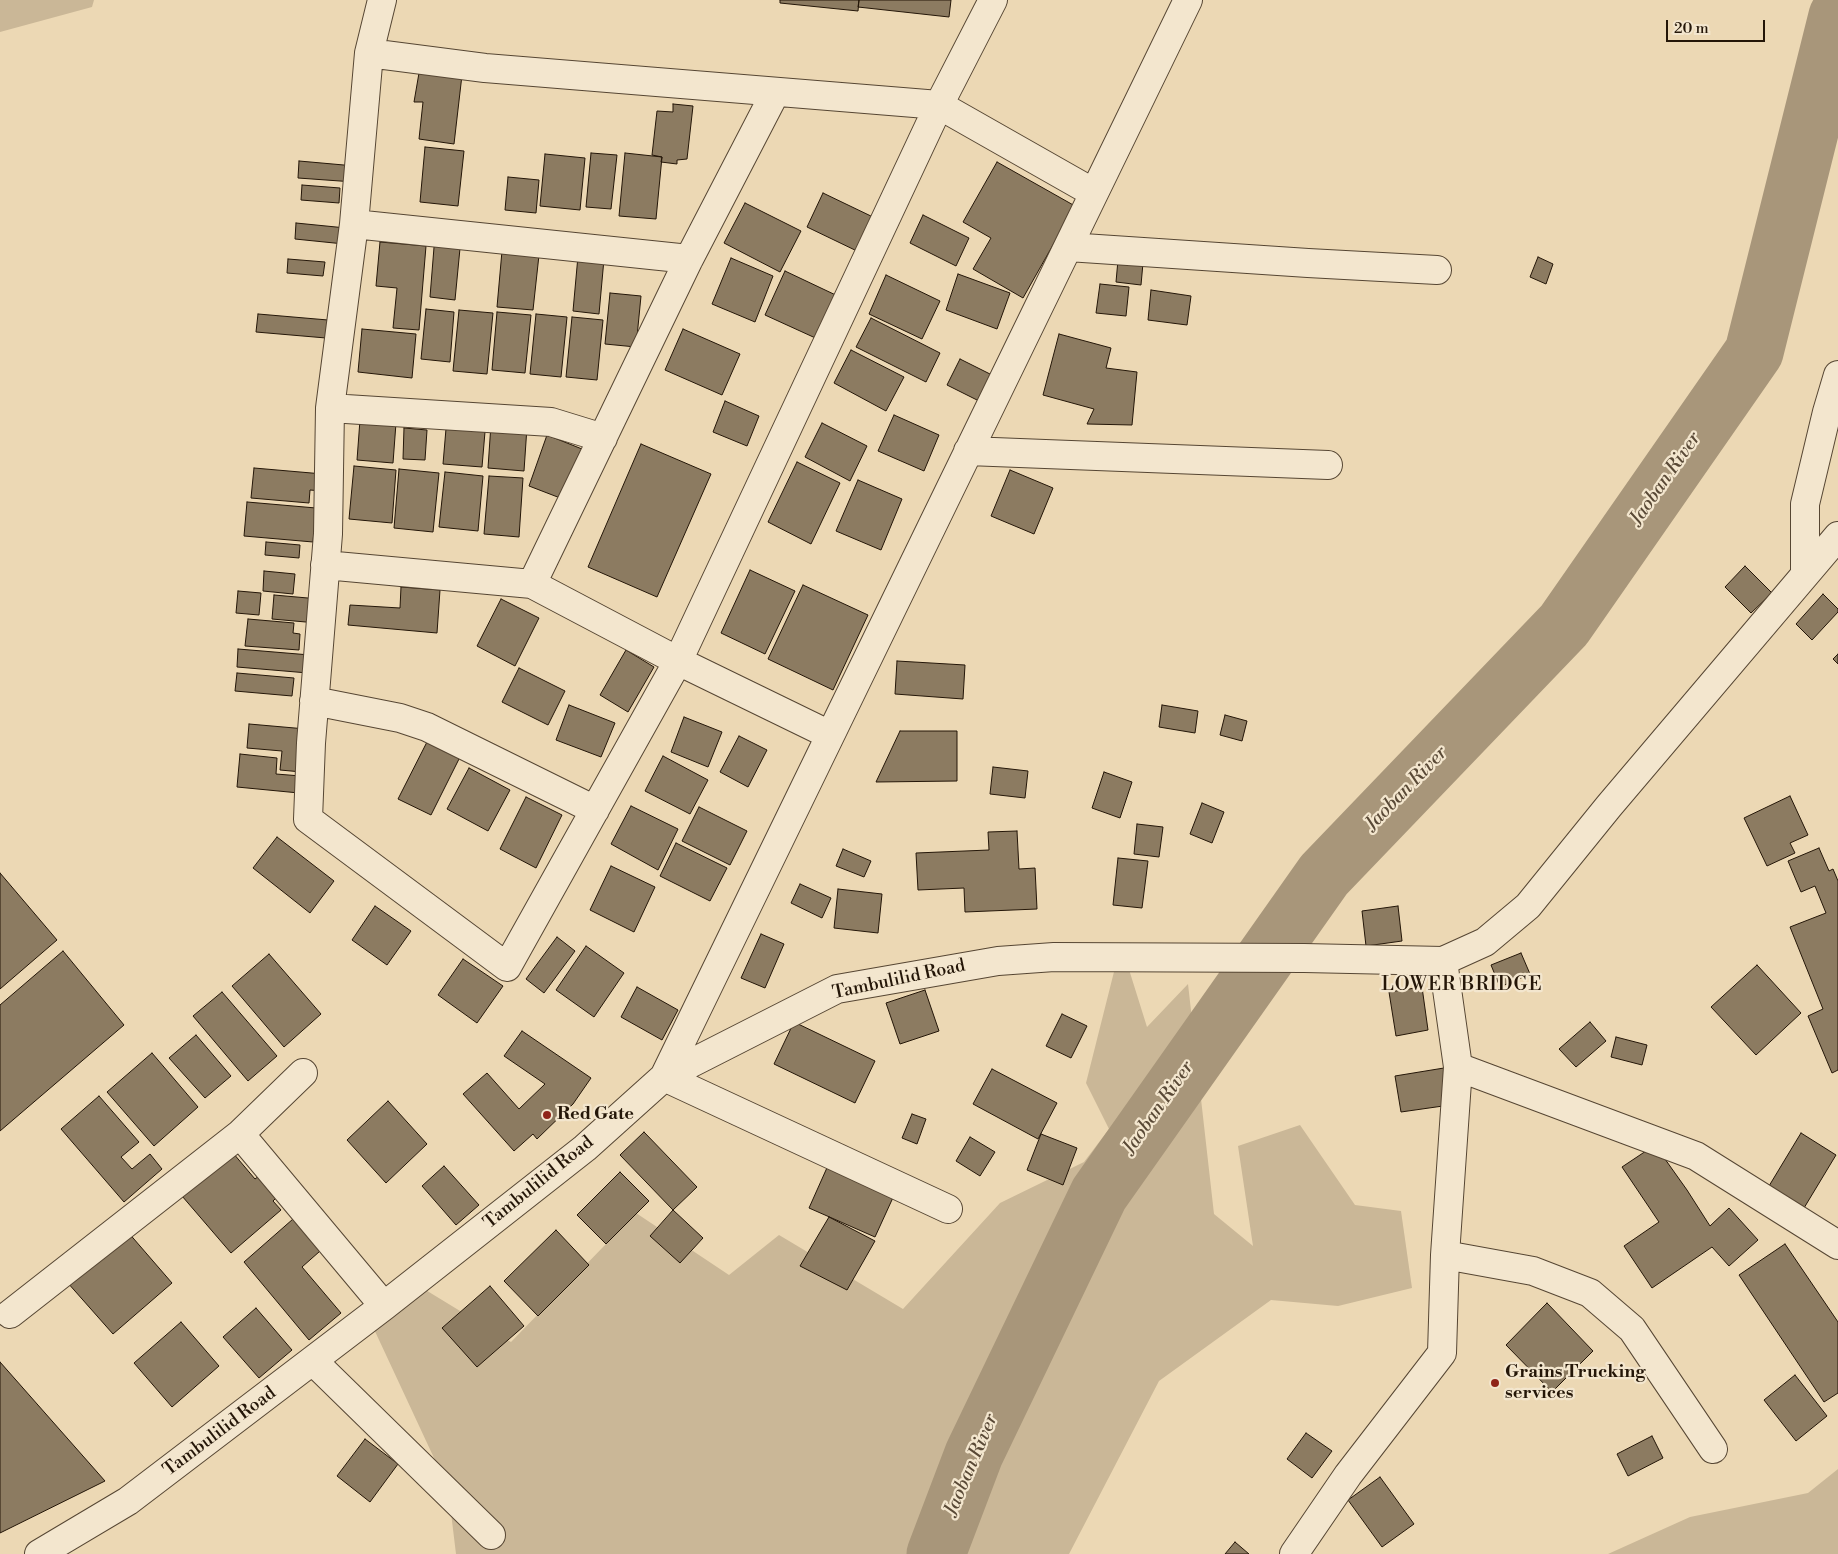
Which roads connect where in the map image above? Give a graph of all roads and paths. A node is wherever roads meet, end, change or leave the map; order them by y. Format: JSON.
{"nodes":[{"id":1,"x":382,"y":0,"type":"edge"},
{"id":2,"x":993,"y":0,"type":"edge"},
{"id":3,"x":1188,"y":0,"type":"edge"},
{"id":4,"x":368,"y":53,"type":"junction"},
{"id":5,"x":775,"y":93,"type":"junction"},
{"id":6,"x":939,"y":105,"type":"junction"},
{"id":7,"x":1094,"y":193,"type":"junction"},
{"id":8,"x":354,"y":224,"type":"junction"},
{"id":9,"x":1068,"y":247,"type":"junction"},
{"id":10,"x":689,"y":259,"type":"junction"},
{"id":11,"x":1437,"y":270,"type":"dead end"},
{"id":12,"x":1838,"y":375,"type":"edge"},
{"id":13,"x":330,"y":408,"type":"junction"},
{"id":14,"x":603,"y":438,"type":"junction"},
{"id":15,"x":968,"y":451,"type":"junction"},
{"id":16,"x":1328,"y":465,"type":"dead end"},
{"id":17,"x":1838,"y":536,"type":"edge"},
{"id":18,"x":325,"y":565,"type":"junction"},
{"id":19,"x":1805,"y":575,"type":"junction"},
{"id":20,"x":532,"y":584,"type":"junction"},
{"id":21,"x":678,"y":661,"type":"junction"},
{"id":22,"x":314,"y":701,"type":"junction"},
{"id":23,"x":830,"y":735,"type":"junction"},
{"id":24,"x":595,"y":810,"type":"junction"},
{"id":25,"x":1443,"y":961,"type":"junction"},
{"id":26,"x":1458,"y":1067,"type":"junction"},
{"id":27,"x":303,"y":1073,"type":"dead end"},
{"id":28,"x":664,"y":1077,"type":"junction"},
{"id":29,"x":240,"y":1134,"type":"junction"},
{"id":30,"x":948,"y":1209,"type":"dead end"},
{"id":31,"x":1838,"y":1246,"type":"edge"},
{"id":32,"x":1445,"y":1255,"type":"junction"},
{"id":33,"x":384,"y":1306,"type":"junction"},
{"id":34,"x":10,"y":1314,"type":"dead end"},
{"id":35,"x":313,"y":1360,"type":"junction"},
{"id":36,"x":1713,"y":1449,"type":"dead end"},
{"id":37,"x":491,"y":1534,"type":"dead end"},
{"id":38,"x":39,"y":1554,"type":"edge"},
{"id":39,"x":1294,"y":1554,"type":"edge"}],
"edges":[{"from":1,"to":4,"type":"street"},
{"from":2,"to":6,"type":"street"},
{"from":3,"to":7,"type":"street"},
{"from":4,"to":5,"type":"street"},
{"from":4,"to":8,"type":"street"},
{"from":5,"to":6,"type":"street"},
{"from":5,"to":10,"type":"street"},
{"from":6,"to":7,"type":"street"},
{"from":6,"to":21,"type":"street"},
{"from":7,"to":9,"type":"street"},
{"from":8,"to":10,"type":"street"},
{"from":8,"to":13,"type":"street"},
{"from":9,"to":11,"type":"street"},
{"from":9,"to":15,"type":"street"},
{"from":10,"to":14,"type":"street"},
{"from":12,"to":19,"type":"street"},
{"from":13,"to":14,"type":"street"},
{"from":13,"to":18,"type":"street"},
{"from":14,"to":20,"type":"street"},
{"from":15,"to":16,"type":"street"},
{"from":15,"to":23,"type":"street"},
{"from":17,"to":19,"type":"street"},
{"from":18,"to":20,"type":"street"},
{"from":18,"to":22,"type":"street"},
{"from":19,"to":25,"type":"street"},
{"from":20,"to":21,"type":"street"},
{"from":21,"to":23,"type":"street"},
{"from":21,"to":24,"type":"street"},
{"from":22,"to":24,"type":"street"},
{"from":22,"to":24,"type":"street"},
{"from":23,"to":28,"type":"street"},
{"from":25,"to":26,"type":"street"},
{"from":25,"to":28,"type":"street","name":"Tambulilid Road"},
{"from":26,"to":31,"type":"street"},
{"from":26,"to":32,"type":"street"},
{"from":27,"to":29,"type":"street"},
{"from":28,"to":30,"type":"street"},
{"from":28,"to":33,"type":"street","name":"Tambulilid Road"},
{"from":29,"to":33,"type":"street"},
{"from":29,"to":34,"type":"street"},
{"from":32,"to":36,"type":"street"},
{"from":32,"to":39,"type":"street"},
{"from":33,"to":35,"type":"street","name":"Tambulilid Road"},
{"from":35,"to":37,"type":"street"},
{"from":35,"to":38,"type":"street","name":"Tambulilid Road"}]}
